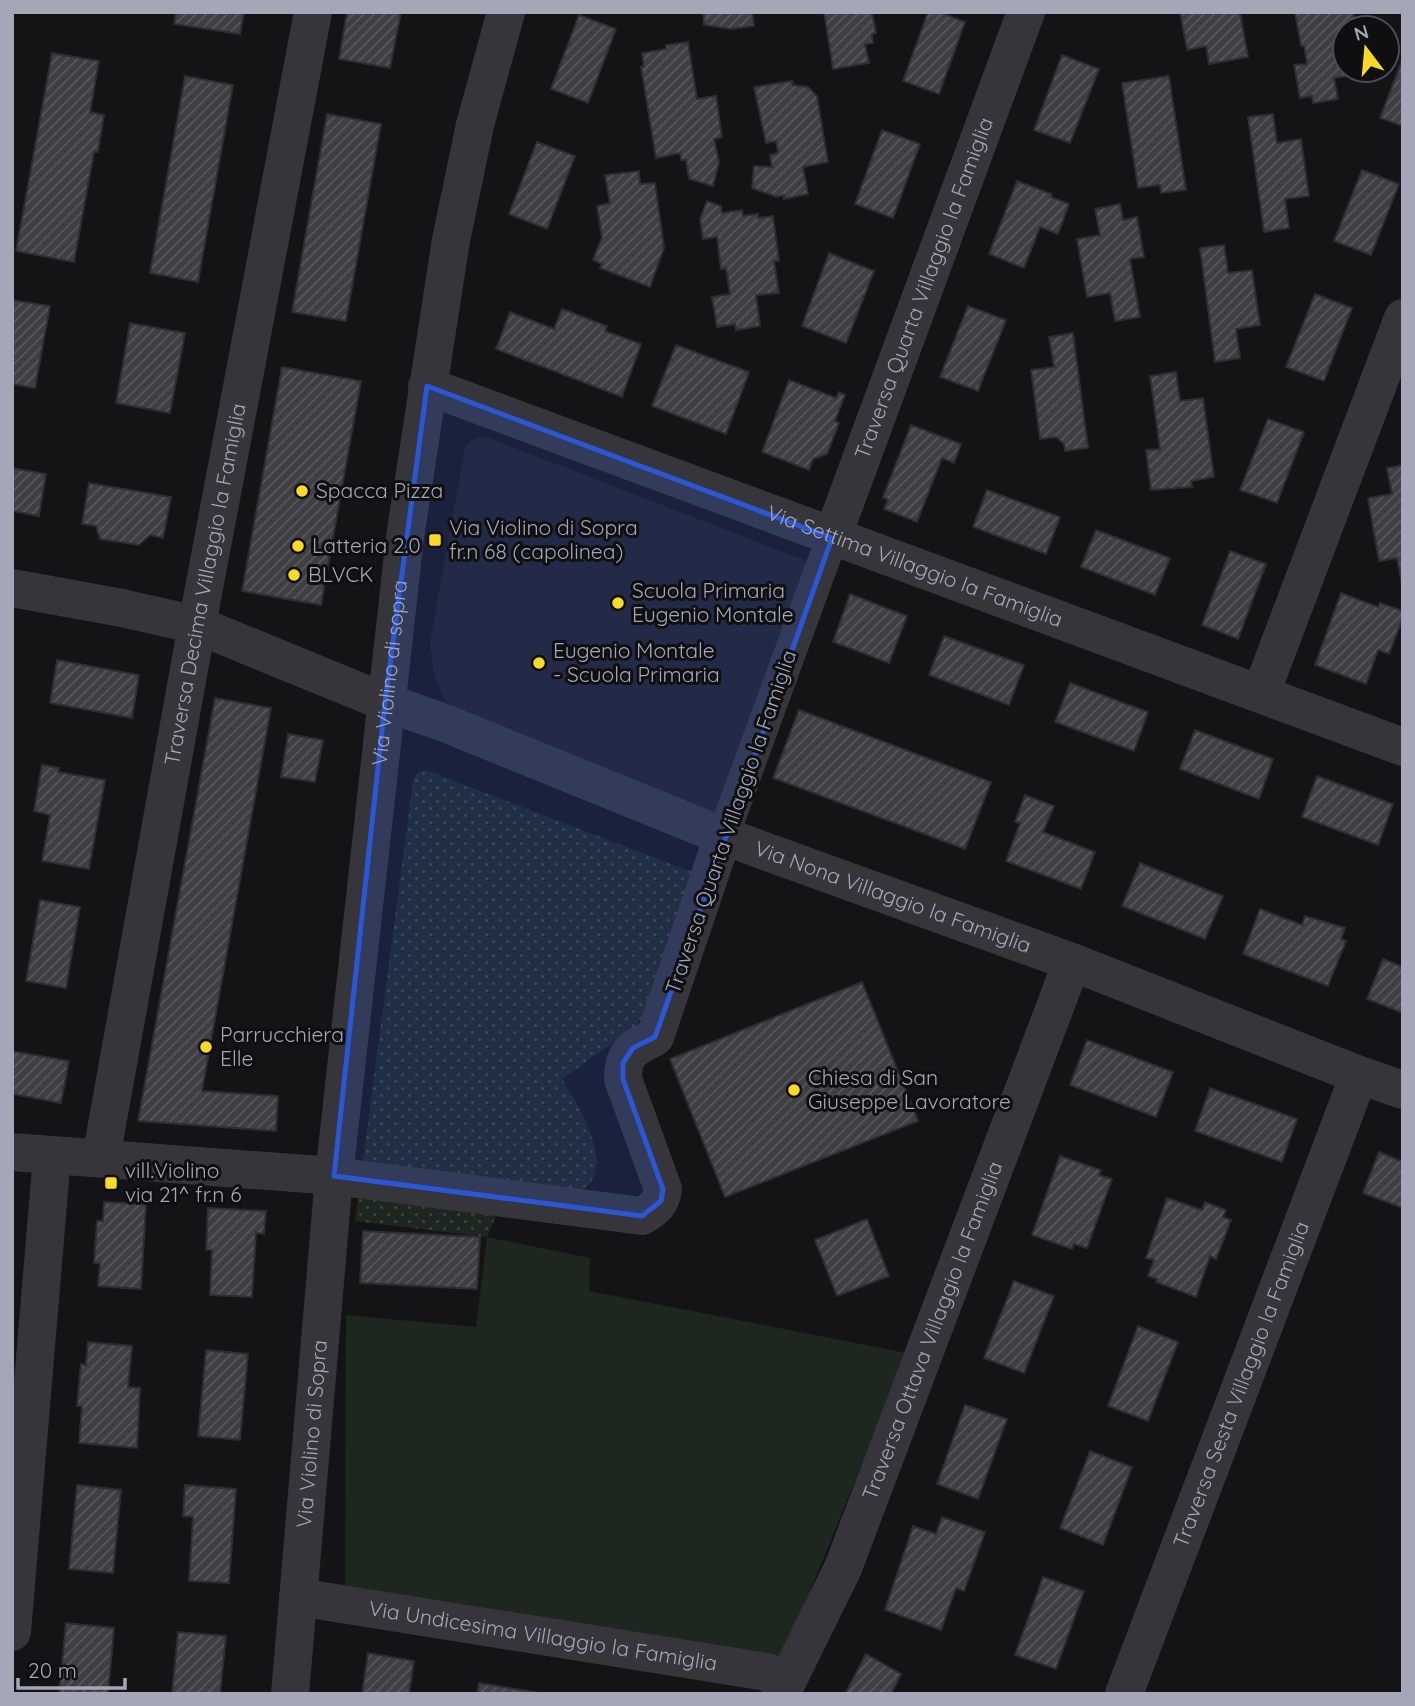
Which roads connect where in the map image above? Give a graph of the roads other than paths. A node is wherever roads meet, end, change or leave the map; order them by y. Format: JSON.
{"nodes":[{"id":1,"x":313,"y":12,"type":"edge"},
{"id":2,"x":506,"y":12,"type":"edge"},
{"id":3,"x":1026,"y":12,"type":"edge"},
{"id":4,"x":1403,"y":318,"type":"edge"},
{"id":5,"x":427,"y":386,"type":"junction"},
{"id":6,"x":832,"y":538,"type":"junction"},
{"id":7,"x":12,"y":588,"type":"edge"},
{"id":8,"x":197,"y":625,"type":"junction"},
{"id":9,"x":1261,"y":693,"type":"junction"},
{"id":10,"x":385,"y":702,"type":"junction"},
{"id":11,"x":1403,"y":747,"type":"edge"},
{"id":12,"x":723,"y":836,"type":"junction"},
{"id":13,"x":1072,"y":962,"type":"junction"},
{"id":14,"x":1359,"y":1075,"type":"junction"},
{"id":15,"x":1403,"y":1090,"type":"edge"},
{"id":16,"x":12,"y":1152,"type":"edge"},
{"id":17,"x":52,"y":1156,"type":"junction"},
{"id":18,"x":101,"y":1158,"type":"junction"},
{"id":19,"x":334,"y":1176,"type":"junction"},
{"id":20,"x":298,"y":1597,"type":"junction"},
{"id":21,"x":12,"y":1632,"type":"edge"},
{"id":22,"x":783,"y":1689,"type":"edge"},
{"id":23,"x":290,"y":1694,"type":"edge"},
{"id":24,"x":1124,"y":1694,"type":"edge"}],
"edges":[{"from":1,"to":8,"type":"street","name":"Traversa Decima Villaggio la Famiglia"},
{"from":2,"to":5,"type":"street","name":"Via Violino di sopra"},
{"from":3,"to":6,"type":"street","name":"Traversa Quarta Villaggio la Famiglia"},
{"from":4,"to":9,"type":"street"},
{"from":5,"to":6,"type":"street","name":"Via Settima Villaggio la Famiglia"},
{"from":5,"to":10,"type":"street","name":"Via Violino di sopra"},
{"from":6,"to":9,"type":"street","name":"Via Settima Villaggio la Famiglia"},
{"from":6,"to":12,"type":"street","name":"Traversa Quarta Villaggio la Famiglia"},
{"from":7,"to":8,"type":"street","name":"Via Nona Villaggio la Famiglia"},
{"from":8,"to":10,"type":"street","name":"Via Nona Villaggio la Famiglia"},
{"from":8,"to":18,"type":"street","name":"Traversa Decima Villaggio la Famiglia"},
{"from":9,"to":11,"type":"street","name":"Via Settima Villaggio la Famiglia"},
{"from":10,"to":12,"type":"street","name":"Via Nona Villaggio la Famiglia"},
{"from":10,"to":19,"type":"street","name":"Via Violino di sopra"},
{"from":12,"to":13,"type":"street","name":"Via Nona Villaggio la Famiglia"},
{"from":12,"to":19,"type":"street","name":"Traversa Quarta Villaggio la Famiglia"},
{"from":13,"to":14,"type":"street","name":"Via Nona Villaggio la Famiglia"},
{"from":13,"to":22,"type":"street","name":"Traversa Ottava Villaggio la Famiglia"},
{"from":14,"to":15,"type":"street","name":"Via Nona Villaggio la Famiglia"},
{"from":14,"to":24,"type":"street","name":"Traversa Sesta Villaggio la Famiglia"},
{"from":16,"to":17,"type":"street"},
{"from":17,"to":18,"type":"street"},
{"from":17,"to":21,"type":"street"},
{"from":18,"to":19,"type":"street"},
{"from":19,"to":20,"type":"street","name":"Via Violino di Sopra"},
{"from":20,"to":22,"type":"street","name":"Via Undicesima Villaggio la Famiglia"},
{"from":20,"to":23,"type":"street","name":"Via Violino di Sopra"}]}
